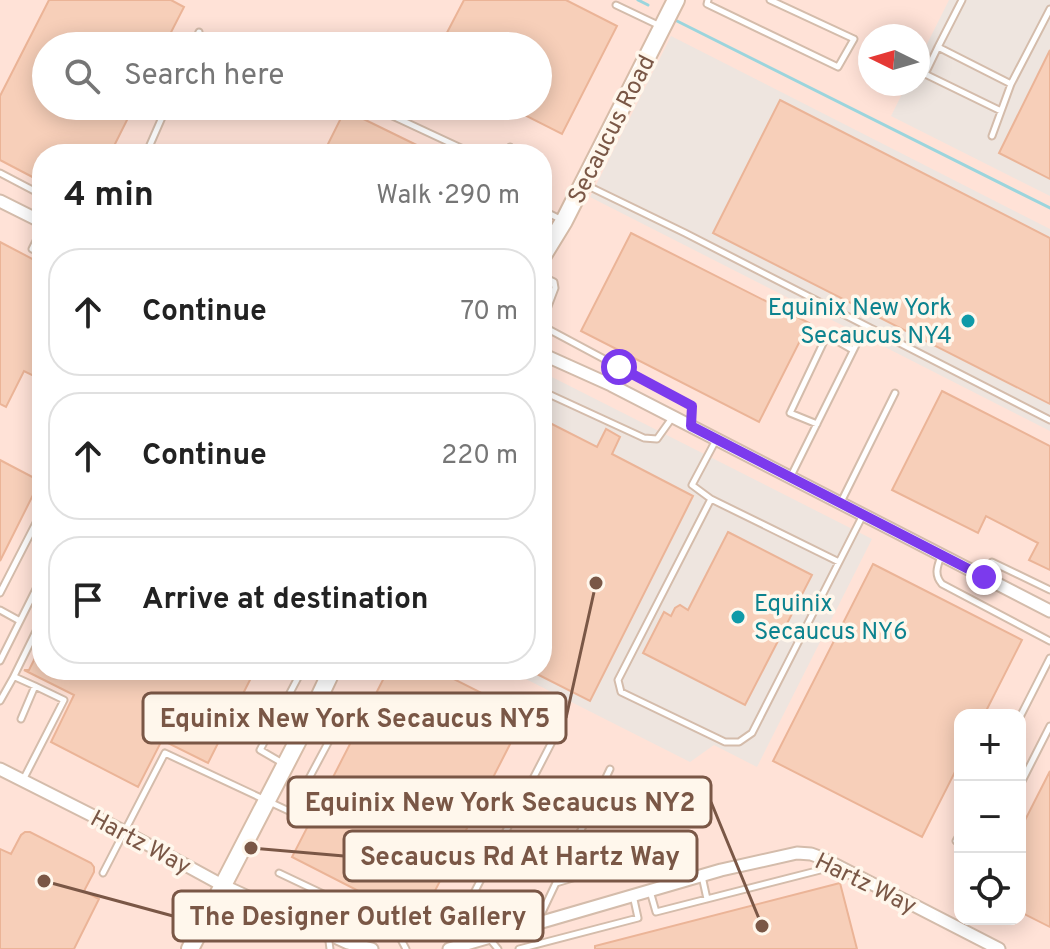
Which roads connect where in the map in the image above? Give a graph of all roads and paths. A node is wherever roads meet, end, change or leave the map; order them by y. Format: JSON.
{"nodes":[{"id":1,"x":676,"y":0,"type":"edge"},
{"id":2,"x":708,"y":0,"type":"edge"},
{"id":3,"x":770,"y":0,"type":"edge"},
{"id":4,"x":962,"y":0,"type":"edge"},
{"id":5,"x":616,"y":5,"type":"dead end"},
{"id":6,"x":1050,"y":9,"type":"edge"},
{"id":7,"x":662,"y":27,"type":"junction"},
{"id":8,"x":938,"y":47,"type":"junction"},
{"id":9,"x":1011,"y":84,"type":"junction"},
{"id":10,"x":1001,"y":111,"type":"junction"},
{"id":11,"x":161,"y":120,"type":"edge"},
{"id":12,"x":401,"y":120,"type":"edge"},
{"id":13,"x":992,"y":136,"type":"dead end"},
{"id":14,"x":150,"y":144,"type":"edge"},
{"id":15,"x":453,"y":144,"type":"edge"},
{"id":16,"x":0,"y":173,"type":"edge"},
{"id":17,"x":583,"y":183,"type":"junction"},
{"id":18,"x":32,"y":190,"type":"edge"},
{"id":19,"x":0,"y":201,"type":"edge"},
{"id":20,"x":552,"y":215,"type":"edge"},
{"id":21,"x":32,"y":217,"type":"edge"},
{"id":22,"x":564,"y":221,"type":"junction"},
{"id":23,"x":552,"y":241,"type":"edge"},
{"id":24,"x":552,"y":331,"type":"edge"},
{"id":25,"x":859,"y":339,"type":"dead end"},
{"id":26,"x":853,"y":350,"type":"junction"},
{"id":27,"x":552,"y":358,"type":"edge"},
{"id":28,"x":619,"y":367,"type":"junction"},
{"id":29,"x":611,"y":385,"type":"junction"},
{"id":30,"x":895,"y":393,"type":"dead end"},
{"id":31,"x":552,"y":396,"type":"edge"},
{"id":32,"x":673,"y":417,"type":"junction"},
{"id":33,"x":1050,"y":420,"type":"edge"},
{"id":34,"x":817,"y":424,"type":"junction"},
{"id":35,"x":691,"y":426,"type":"junction"},
{"id":36,"x":717,"y":439,"type":"junction"},
{"id":37,"x":790,"y":477,"type":"junction"},
{"id":38,"x":711,"y":499,"type":"junction"},
{"id":39,"x":840,"y":503,"type":"junction"},
{"id":40,"x":863,"y":515,"type":"junction"},
{"id":41,"x":32,"y":531,"type":"edge"},
{"id":42,"x":941,"y":555,"type":"junction"},
{"id":43,"x":839,"y":562,"type":"junction"},
{"id":44,"x":984,"y":577,"type":"junction"},
{"id":45,"x":1050,"y":590,"type":"edge"},
{"id":46,"x":0,"y":593,"type":"edge"},
{"id":47,"x":32,"y":597,"type":"edge"},
{"id":48,"x":0,"y":610,"type":"edge"},
{"id":49,"x":1050,"y":611,"type":"edge"},
{"id":50,"x":20,"y":621,"type":"junction"},
{"id":51,"x":32,"y":639,"type":"edge"},
{"id":52,"x":1050,"y":641,"type":"edge"},
{"id":53,"x":1050,"y":658,"type":"edge"},
{"id":54,"x":0,"y":661,"type":"edge"},
{"id":55,"x":13,"y":678,"type":"junction"},
{"id":56,"x":297,"y":680,"type":"edge"},
{"id":57,"x":327,"y":680,"type":"edge"},
{"id":58,"x":35,"y":686,"type":"junction"},
{"id":59,"x":0,"y":701,"type":"edge"},
{"id":60,"x":1024,"y":709,"type":"edge"},
{"id":61,"x":21,"y":719,"type":"dead end"},
{"id":62,"x":307,"y":723,"type":"junction"},
{"id":63,"x":1050,"y":726,"type":"edge"},
{"id":64,"x":555,"y":736,"type":"dead end"},
{"id":65,"x":285,"y":765,"type":"junction"},
{"id":66,"x":0,"y":769,"type":"edge"},
{"id":67,"x":610,"y":769,"type":"dead end"},
{"id":68,"x":23,"y":781,"type":"junction"},
{"id":69,"x":1022,"y":781,"type":"edge"},
{"id":70,"x":266,"y":801,"type":"junction"},
{"id":71,"x":123,"y":831,"type":"junction"},
{"id":72,"x":679,"y":846,"type":"dead end"},
{"id":73,"x":837,"y":866,"type":"junction"},
{"id":74,"x":103,"y":873,"type":"dead end"},
{"id":75,"x":279,"y":873,"type":"dead end"},
{"id":76,"x":702,"y":875,"type":"junction"},
{"id":77,"x":555,"y":883,"type":"junction"},
{"id":78,"x":222,"y":885,"type":"junction"},
{"id":79,"x":649,"y":890,"type":"junction"},
{"id":80,"x":633,"y":895,"type":"junction"},
{"id":81,"x":707,"y":899,"type":"junction"},
{"id":82,"x":536,"y":923,"type":"junction"},
{"id":83,"x":328,"y":933,"type":"junction"},
{"id":84,"x":489,"y":937,"type":"junction"},
{"id":85,"x":464,"y":944,"type":"junction"},
{"id":86,"x":190,"y":949,"type":"edge"},
{"id":87,"x":330,"y":949,"type":"edge"},
{"id":88,"x":372,"y":949,"type":"edge"},
{"id":89,"x":406,"y":949,"type":"edge"},
{"id":90,"x":449,"y":949,"type":"edge"},
{"id":91,"x":498,"y":949,"type":"edge"},
{"id":92,"x":519,"y":949,"type":"edge"},
{"id":93,"x":999,"y":949,"type":"edge"}],
"edges":[{"from":1,"to":7,"type":"main road","name":"Secaucus Road"},
{"from":2,"to":3,"type":"lane"},
{"from":4,"to":8,"type":"lane"},
{"from":5,"to":7,"type":"lane"},
{"from":6,"to":9,"type":"lane"},
{"from":7,"to":17,"type":"main road","name":"Secaucus Road"},
{"from":8,"to":9,"type":"lane"},
{"from":8,"to":10,"type":"lane"},
{"from":9,"to":10,"type":"lane"},
{"from":10,"to":13,"type":"lane"},
{"from":11,"to":14,"type":"lane"},
{"from":12,"to":15,"type":"lane"},
{"from":16,"to":18,"type":"lane"},
{"from":17,"to":22,"type":"main road","name":"Secaucus Road"},
{"from":17,"to":33,"type":"lane"},
{"from":19,"to":21,"type":"street"},
{"from":20,"to":22,"type":"lane"},
{"from":22,"to":23,"type":"main road","name":"Secaucus Road"},
{"from":24,"to":28,"type":"lane"},
{"from":25,"to":26,"type":"lane"},
{"from":26,"to":34,"type":"lane"},
{"from":26,"to":34,"type":"lane"},
{"from":27,"to":29,"type":"street"},
{"from":28,"to":29,"type":"lane"},
{"from":28,"to":35,"type":"lane"},
{"from":29,"to":32,"type":"street"},
{"from":30,"to":39,"type":"lane"},
{"from":31,"to":32,"type":"lane"},
{"from":32,"to":35,"type":"street"},
{"from":34,"to":37,"type":"lane"},
{"from":35,"to":36,"type":"street"},
{"from":36,"to":37,"type":"street"},
{"from":36,"to":38,"type":"lane"},
{"from":37,"to":39,"type":"street"},
{"from":38,"to":43,"type":"lane"},
{"from":38,"to":43,"type":"lane"},
{"from":39,"to":40,"type":"street"},
{"from":40,"to":42,"type":"street"},
{"from":40,"to":43,"type":"lane"},
{"from":41,"to":46,"type":"lane"},
{"from":42,"to":44,"type":"street"},
{"from":42,"to":52,"type":"lane"},
{"from":44,"to":45,"type":"lane"},
{"from":44,"to":49,"type":"street"},
{"from":47,"to":50,"type":"lane"},
{"from":48,"to":50,"type":"lane"},
{"from":50,"to":54,"type":"lane"},
{"from":51,"to":55,"type":"lane"},
{"from":53,"to":60,"type":"lane"},
{"from":55,"to":58,"type":"lane"},
{"from":55,"to":59,"type":"lane"},
{"from":56,"to":65,"type":"lane"},
{"from":57,"to":62,"type":"main road"},
{"from":58,"to":61,"type":"lane"},
{"from":58,"to":68,"type":"lane"},
{"from":62,"to":65,"type":"main road"},
{"from":62,"to":70,"type":"lane"},
{"from":63,"to":69,"type":"lane"},
{"from":64,"to":85,"type":"lane"},
{"from":65,"to":70,"type":"main road"},
{"from":66,"to":68,"type":"street","name":"Hartz Way"},
{"from":67,"to":77,"type":"lane"},
{"from":68,"to":71,"type":"street","name":"Hartz Way"},
{"from":70,"to":71,"type":"lane"},
{"from":70,"to":78,"type":"main road"},
{"from":71,"to":74,"type":"lane"},
{"from":71,"to":78,"type":"street","name":"Hartz Way"},
{"from":72,"to":77,"type":"lane"},
{"from":73,"to":76,"type":"street","name":"Hartz Way"},
{"from":73,"to":81,"type":"lane"},
{"from":73,"to":93,"type":"street","name":"Hartz Way"},
{"from":75,"to":89,"type":"lane"},
{"from":76,"to":79,"type":"street","name":"Hartz Way"},
{"from":76,"to":81,"type":"lane"},
{"from":77,"to":82,"type":"lane"},
{"from":78,"to":83,"type":"street","name":"Hartz Way"},
{"from":78,"to":86,"type":"main road"},
{"from":79,"to":80,"type":"street","name":"Hartz Way"},
{"from":79,"to":81,"type":"lane"},
{"from":80,"to":82,"type":"street","name":"Hartz Way"},
{"from":80,"to":92,"type":"lane"},
{"from":82,"to":84,"type":"street","name":"Hartz Way"},
{"from":83,"to":87,"type":"lane"},
{"from":83,"to":88,"type":"street","name":"Hartz Way"},
{"from":84,"to":85,"type":"street","name":"Hartz Way"},
{"from":84,"to":91,"type":"lane"},
{"from":85,"to":90,"type":"street","name":"Hartz Way"}]}
